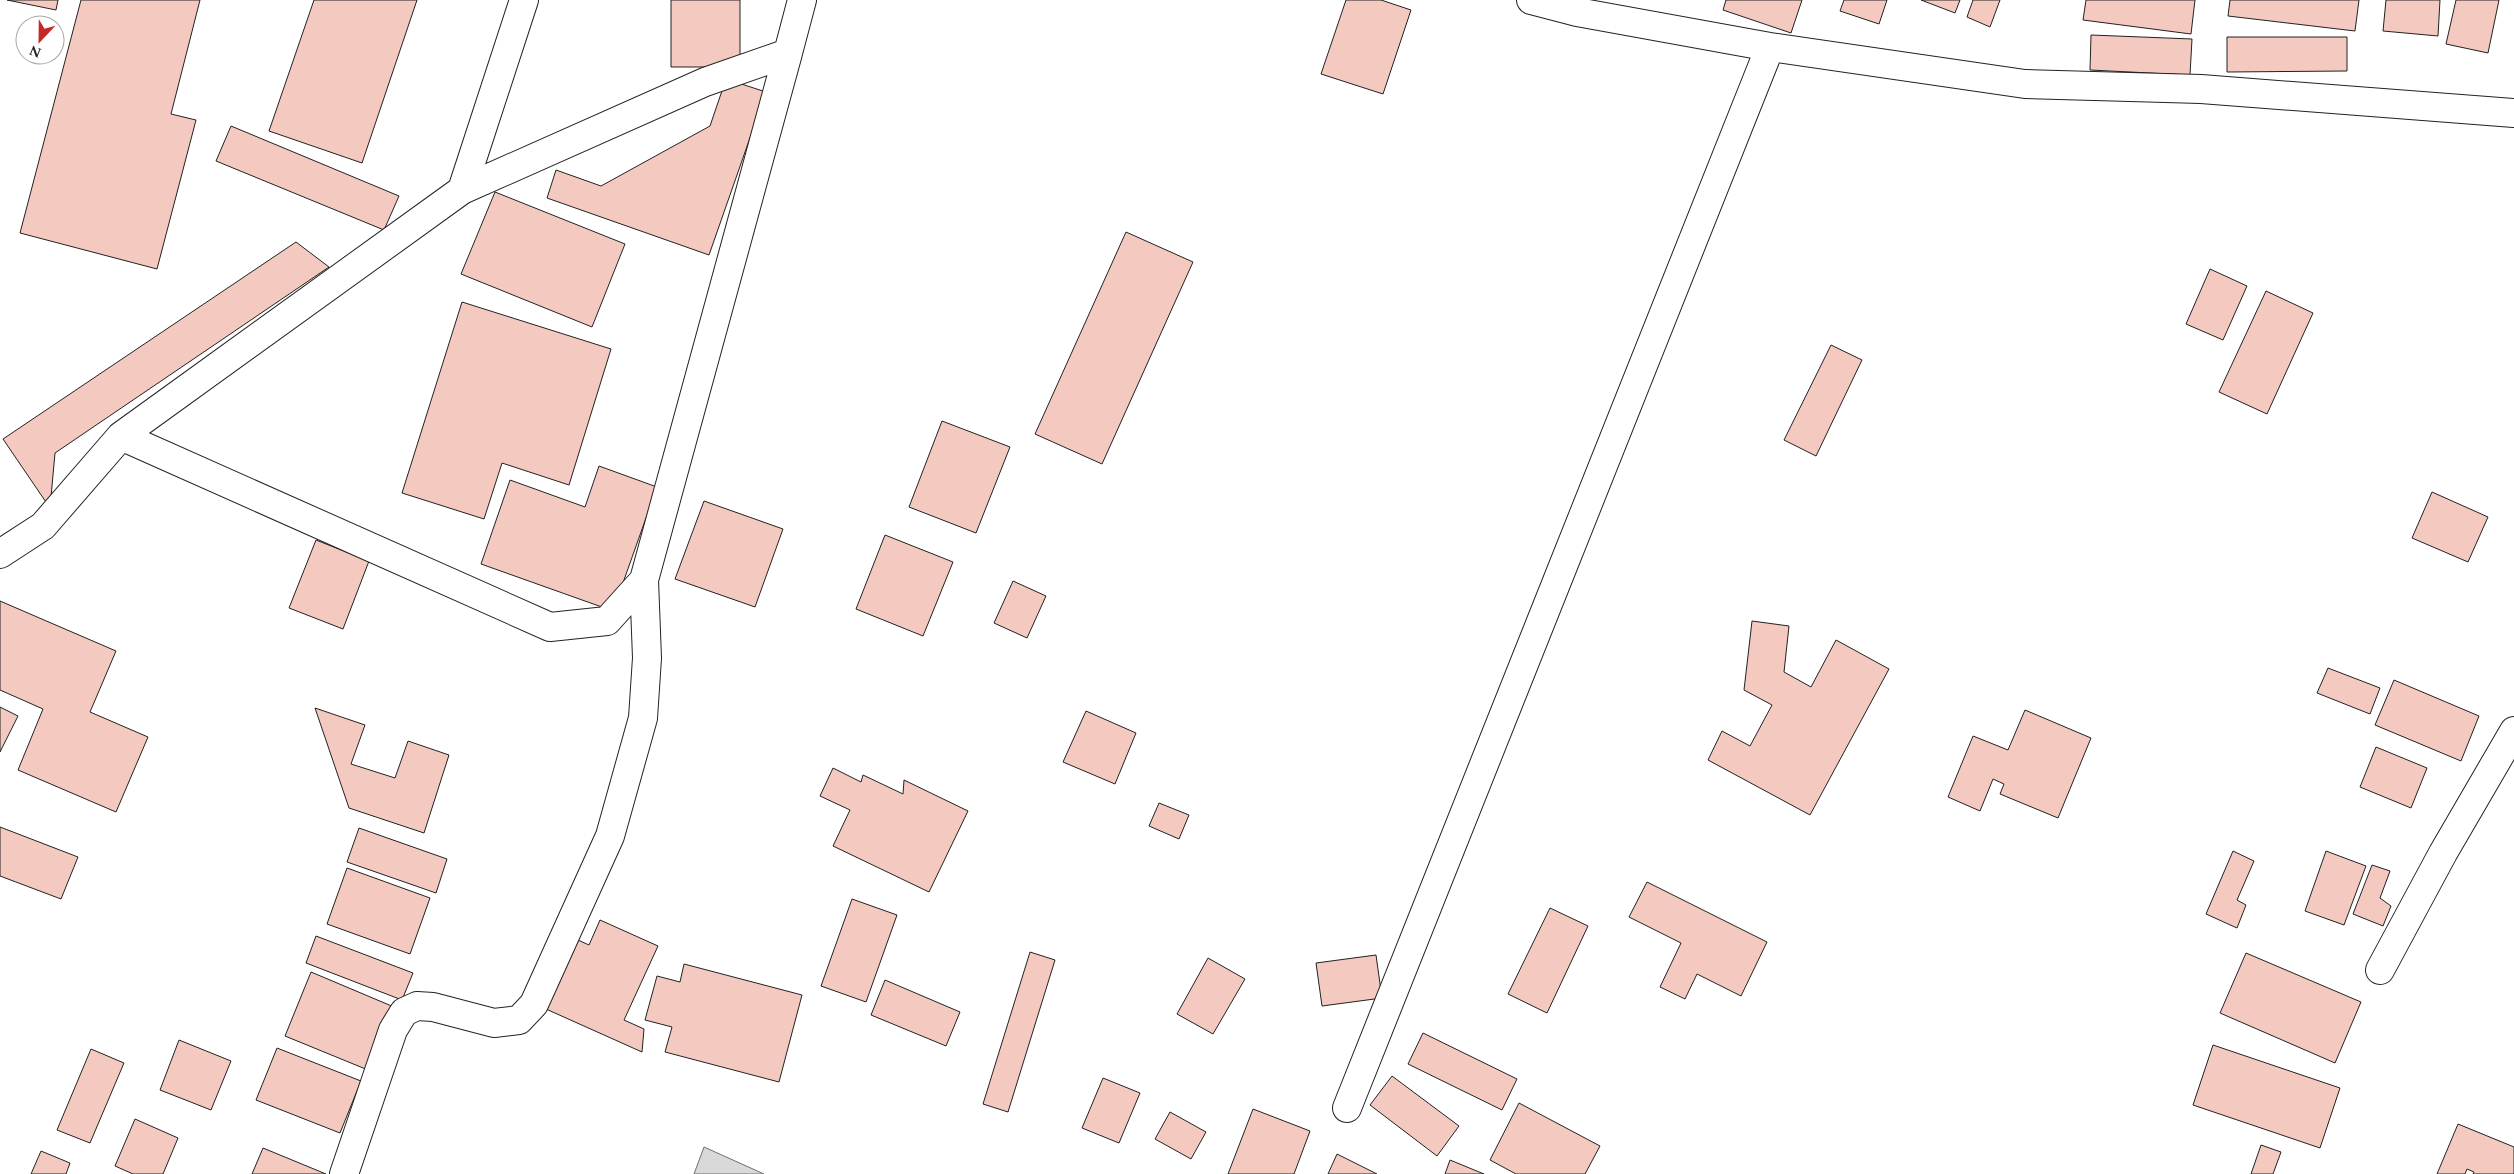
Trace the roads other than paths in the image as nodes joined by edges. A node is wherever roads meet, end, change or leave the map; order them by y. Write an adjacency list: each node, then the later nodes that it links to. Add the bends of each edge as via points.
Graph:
1 (524, 0): 7 (street)
2 (802, 0): 5 (street)
3 (1531, 0): 4 (street, via 1577,12)
4 (1770, 47): 6 (street, via 2025,84 2201,89); 13 (street)
5 (788, 53): 7 (street, via 705,82); 10 (street)
6 (2514, 113)
7 (462, 190): 8 (street)
8 (121, 436): 9 (street, via 42,526); 10 (street, via 550,628 607,621)
9 (0, 554)
10 (644, 580): 14 (street, via 647,658 643,718 610,836 534,1004 519,1020 494,1023 433,1007 417,1006 404,1012 393,1030)
11 (2514, 731): 12 (street)
12 (2380, 970)
13 (1347, 1108)
14 (344, 1174)

